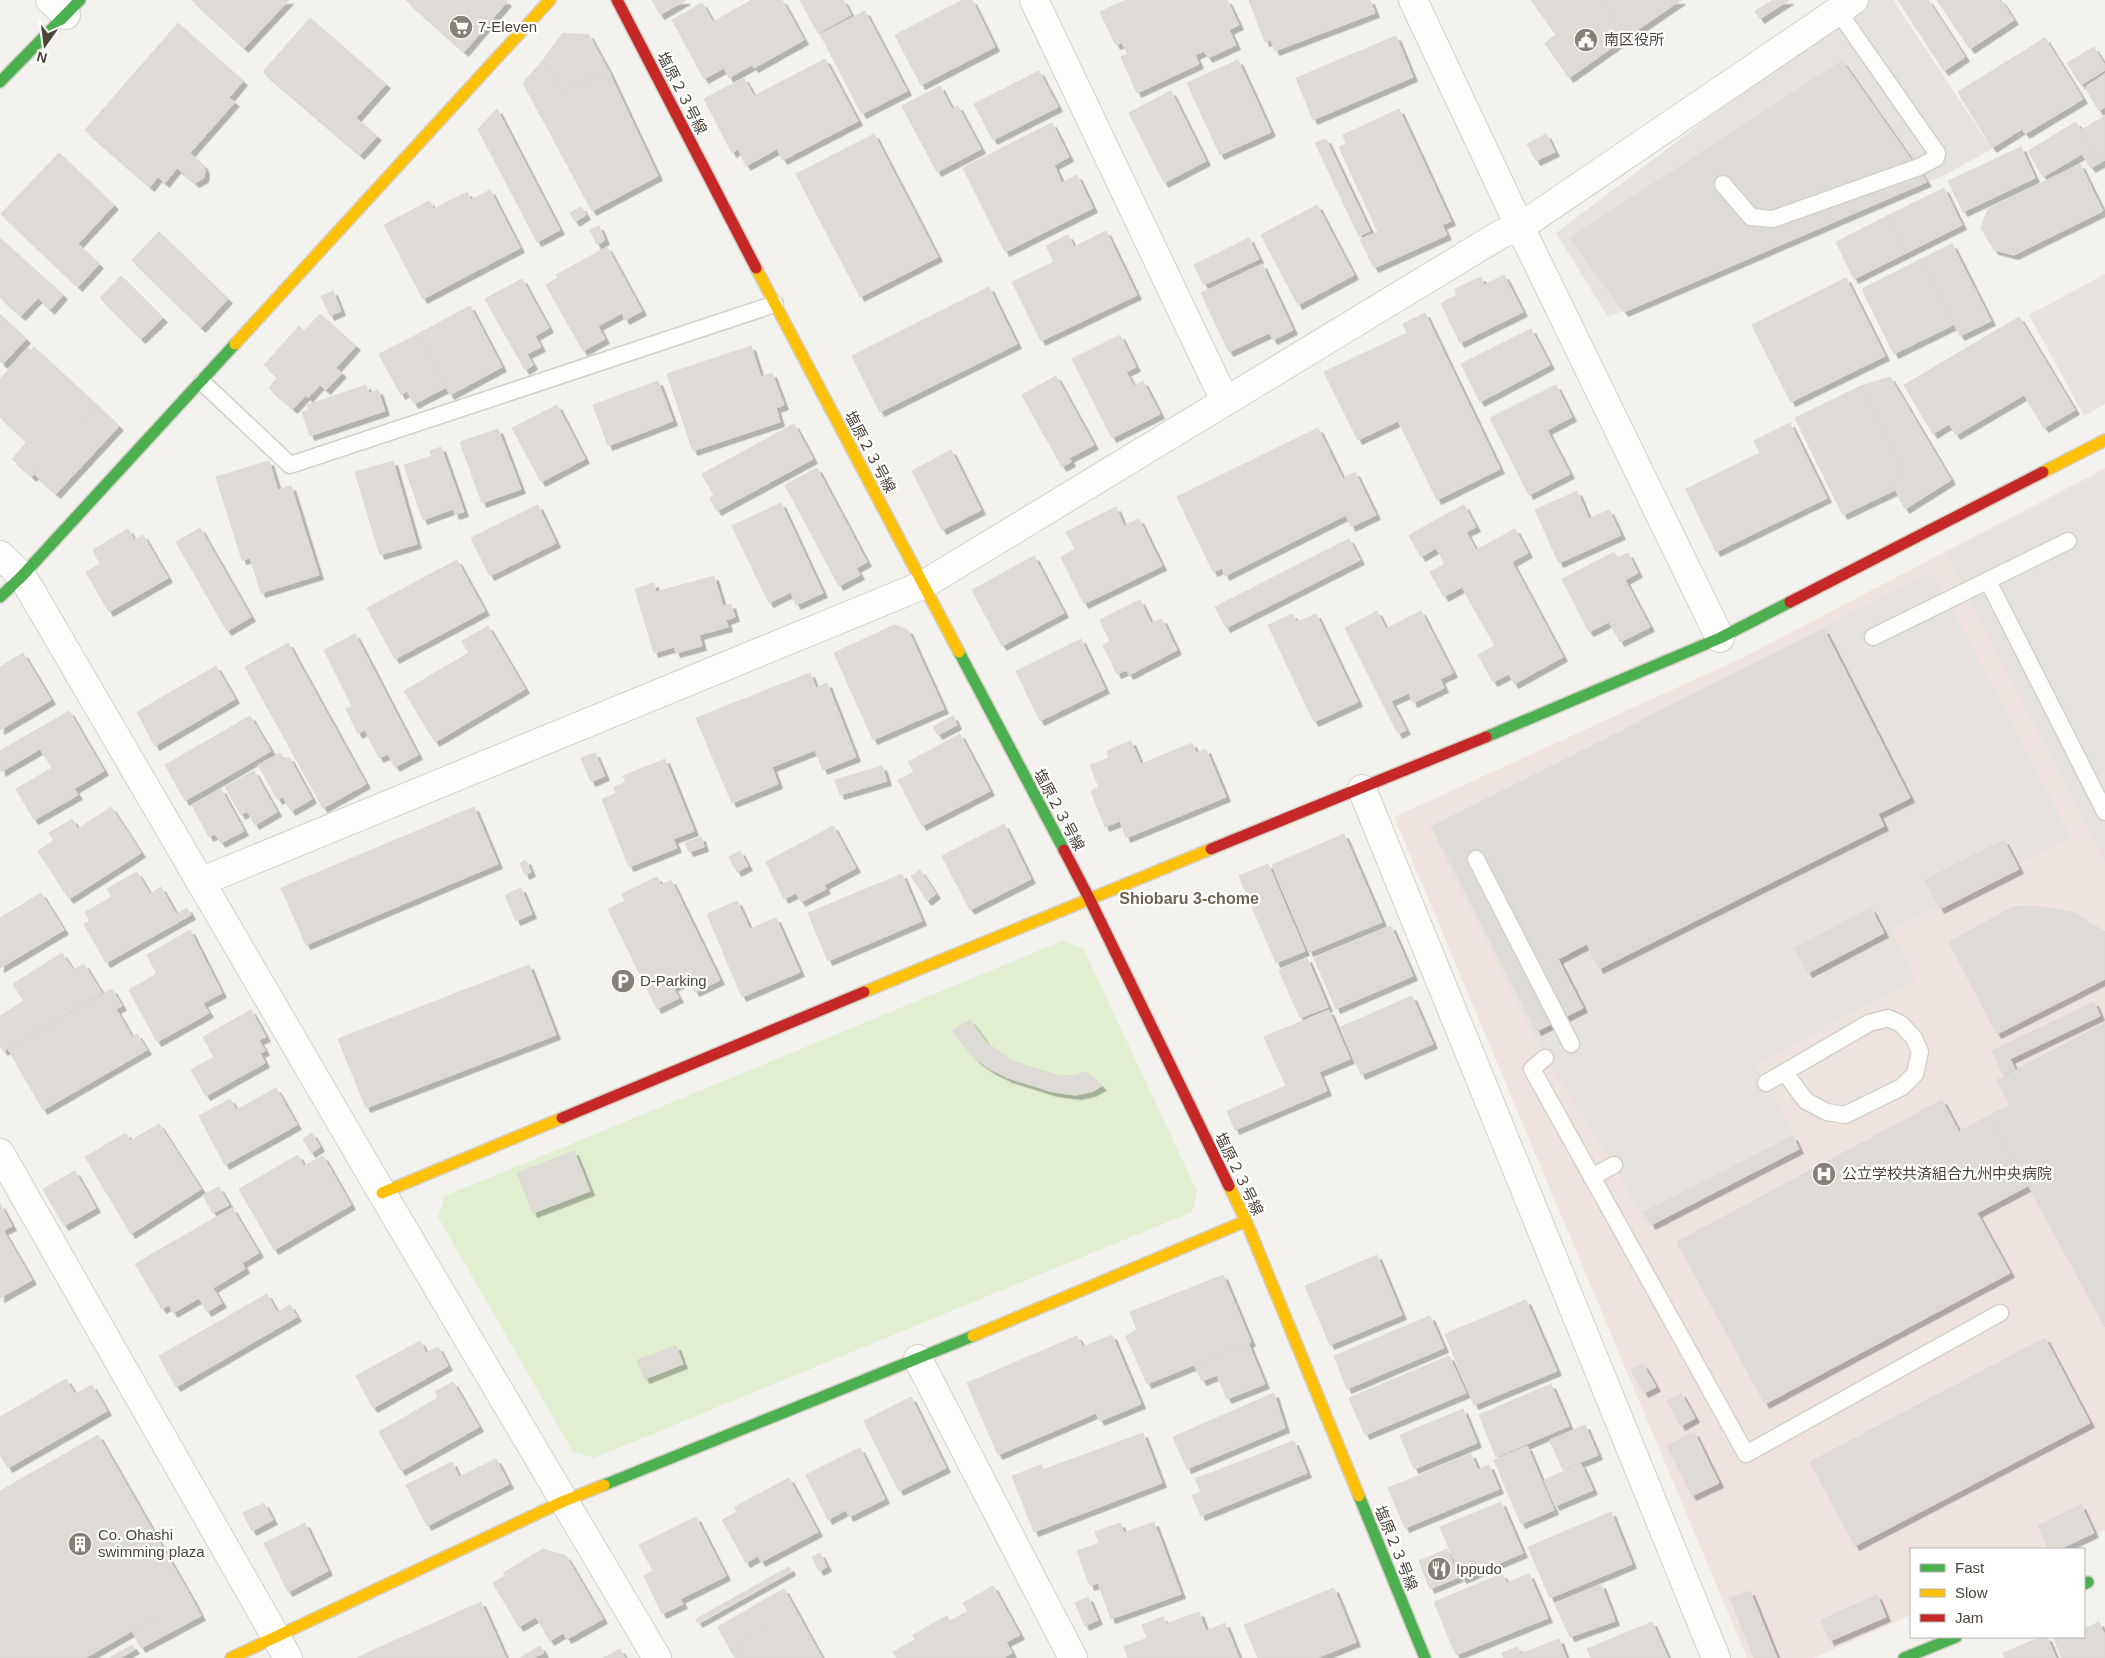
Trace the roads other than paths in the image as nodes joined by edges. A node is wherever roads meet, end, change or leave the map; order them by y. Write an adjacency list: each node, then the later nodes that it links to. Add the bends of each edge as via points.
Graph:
1 (550, 0): 11 (street)
2 (617, 0): 10 (street, 塩原２３号線)
3 (1034, 0): 12 (street)
4 (1413, 0): 9 (street)
5 (65, 5): 7 (street)
6 (1846, 6): 8 (lane, via 1937,153 1936,158 1773,219 1750,217); 9 (street)
7 (0, 82)
8 (1723, 184)
9 (1520, 227): 12 (street, via 1500,234); 21 (street)
10 (774, 304): 11 (lane, via 290,465); 18 (street, 塩原２３号線)
11 (202, 382): 16 (street)
12 (1225, 401): 18 (street)
13 (2105, 440): 21 (street)
14 (2068, 541): 17 (lane)
15 (0, 555): 16 (street)
16 (22, 576): 19 (street); 25 (street)
17 (1988, 581): 20 (lane); 23 (lane)
18 (923, 584): 25 (street); 26 (street, 塩原２３号線)
19 (0, 596)
20 (1873, 637)
21 (1720, 638): 22 (street)
22 (1362, 789): 26 (street); 45 (street)
23 (2105, 812)
24 (1476, 860): 27 (lane)
25 (200, 882): 34 (street)
26 (1089, 898): 34 (street); 35 (street, 塩原２３号線)
27 (1571, 1044)
28 (1545, 1058): 33 (lane, via 1532,1069)
29 (1785, 1073): 29 (lane, via 1869,1023 1888,1018 1901,1024 1914,1038 1920,1052 1915,1074 1902,1087 1845,1114 1826,1112 1806,1101); 30 (lane)
30 (1766, 1083)
31 (0, 1153): 40 (street)
32 (1614, 1165): 33 (lane)
33 (1592, 1177): 36 (lane, via 1746,1454)
34 (382, 1193): 38 (street)
35 (1246, 1221): 37 (street); 44 (street, 塩原２３号線)
36 (2000, 1313)
37 (918, 1359): 38 (street); 43 (street)
38 (564, 1500): 40 (street); 42 (street)
39 (1954, 1638): 46 (street)
40 (283, 1648): 41 (street)
41 (231, 1658)
42 (657, 1658)
43 (1073, 1658)
44 (1425, 1658)
45 (1716, 1658)
46 (1904, 1658)

